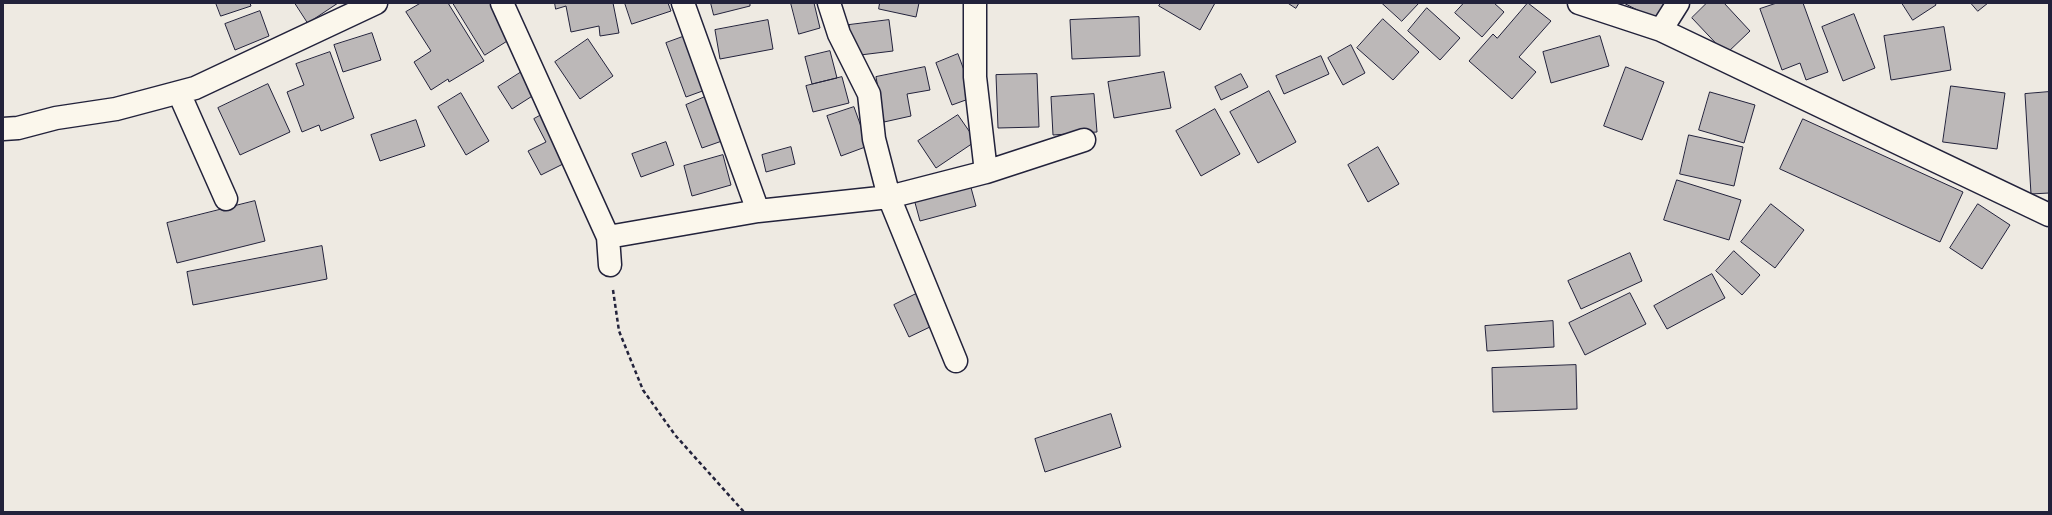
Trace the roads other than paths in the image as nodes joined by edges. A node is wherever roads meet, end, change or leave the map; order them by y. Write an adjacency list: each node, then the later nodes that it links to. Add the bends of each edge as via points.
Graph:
1 (376, 3): 9 (street, via 195,88)
2 (502, 3): 17 (street)
3 (684, 3): 15 (street)
4 (829, 3): 13 (street, via 839,34 869,94 874,139)
5 (975, 3): 12 (street, via 975,77)
6 (1578, 3): 8 (street)
7 (1678, 3): 8 (street)
8 (1661, 30): 16 (street)
9 (179, 92): 10 (street, via 116,109); 14 (street)
10 (3, 129)
11 (1084, 140): 12 (street)
12 (986, 172): 13 (street)
13 (889, 197): 15 (street); 19 (street)
14 (226, 199)
15 (758, 211): 17 (street)
16 (2049, 215)
17 (608, 238): 18 (street)
18 (610, 265)
19 (956, 361)

